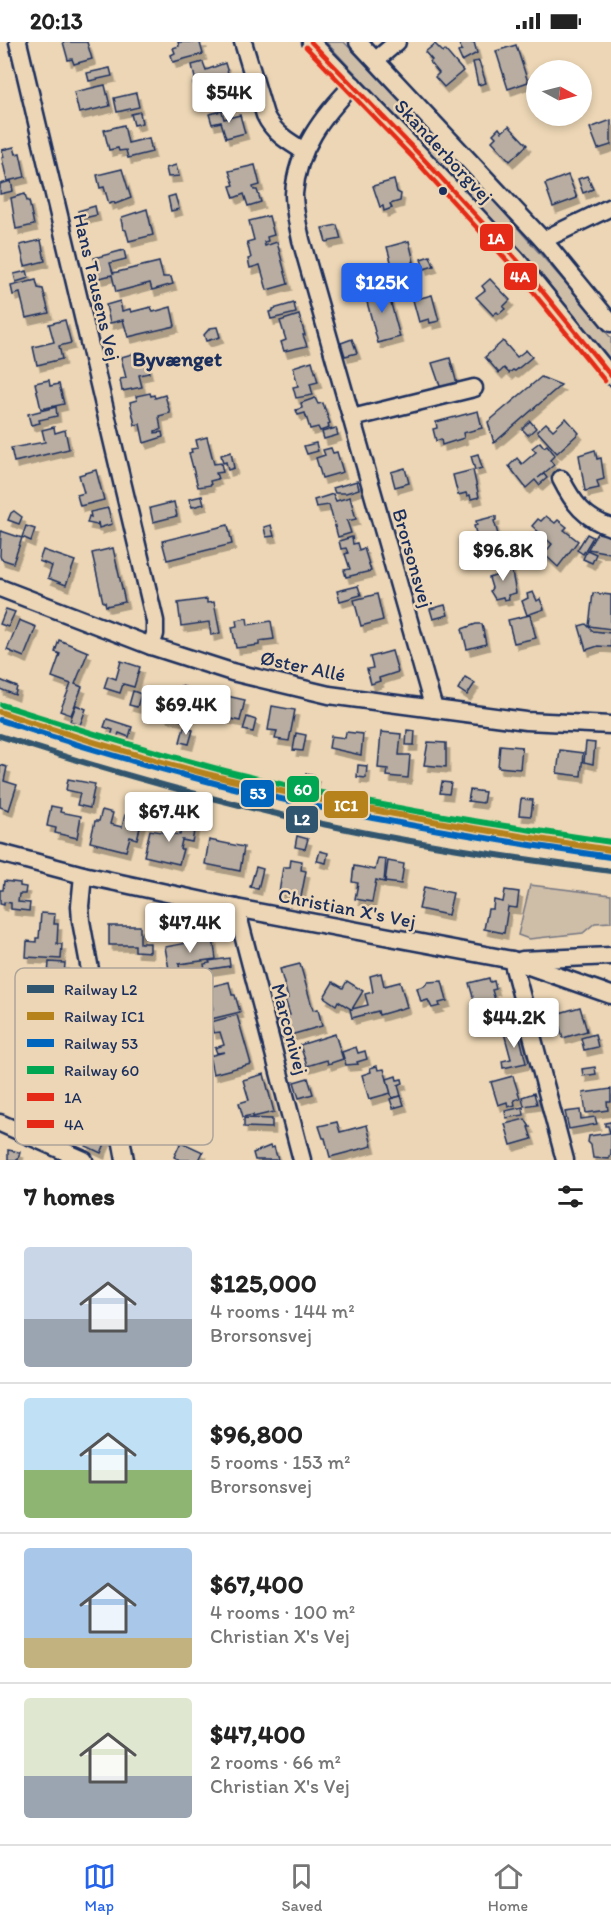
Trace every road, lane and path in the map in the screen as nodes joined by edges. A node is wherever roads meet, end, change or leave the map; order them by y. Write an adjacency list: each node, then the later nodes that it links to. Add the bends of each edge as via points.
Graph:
1 (18, 42): 18 (street, Hans Tausens Vej, via 155,621)
2 (243, 42): 8 (street, via 270,125)
3 (312, 42): 7 (street, Skanderborgvej)
4 (358, 42): 6 (street, Skanderborgvej)
5 (397, 42): 6 (street)
6 (376, 60): 10 (street, Skanderborgvej)
7 (353, 85): 8 (street, Brorsonsvej, via 323,118); 12 (street, Skanderborgvej, via 517,260)
8 (304, 151): 14 (street, Brorsonsvej, via 296,184 296,214)
9 (611, 207): 10 (street)
10 (543, 240): 11 (street, Skanderborgvej)
11 (611, 323)
12 (611, 376)
13 (474, 388): 14 (street)
14 (352, 418): 19 (street, Brorsonsvej)
15 (561, 479): 16 (street, via 581,512)
16 (611, 527)
17 (0, 588): 18 (street, Øster Allé)
18 (151, 646): 19 (street, Øster Allé, via 232,672 318,692)
19 (434, 709): 20 (street, Øster Allé, via 526,721)
20 (611, 724)
21 (0, 853): 22 (street, Christian X's Vej)
22 (83, 875): 23 (street, Christian X's Vej); 26 (street, via 81,921)
23 (236, 908): 25 (street, Christian X's Vej); 34 (street, Marconivej)
24 (611, 956): 25 (street, Christian X's Vej)
25 (512, 960): 27 (street, Christian X's Vej); 35 (street)
26 (90, 968)
27 (611, 994)
28 (0, 1124): 29 (street)
29 (15, 1130)
30 (49, 1145): 32 (street)
31 (122, 1145): 33 (street)
32 (84, 1160)
33 (125, 1160)
34 (302, 1160)
35 (565, 1160)

